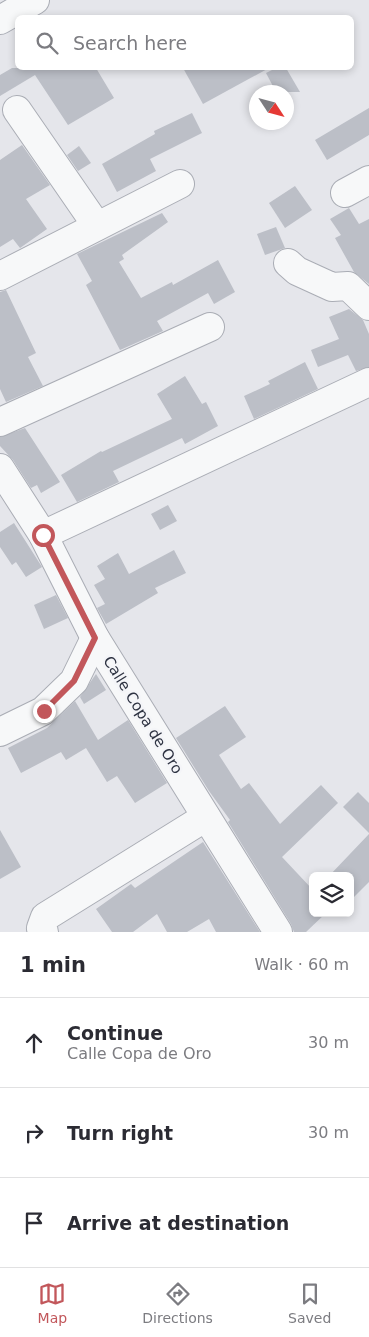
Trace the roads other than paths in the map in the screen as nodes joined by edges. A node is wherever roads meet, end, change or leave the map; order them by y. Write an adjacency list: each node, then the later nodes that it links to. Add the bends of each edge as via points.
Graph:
1 (35, 0): 2 (street)
2 (0, 20)
3 (17, 110): 7 (street)
4 (369, 180): 6 (street)
5 (180, 184): 7 (street)
6 (345, 193)
7 (97, 226): 9 (street)
8 (288, 263): 10 (street, via 297,271 332,288 348,286)
9 (0, 276)
10 (369, 306)
11 (210, 327): 13 (street)
12 (369, 382): 15 (street)
13 (0, 422)
14 (0, 468): 15 (street, Calle Copa de Oro)
15 (43, 535): 16 (street, Calle Copa de Oro)
16 (95, 638): 17 (street, via 74,681 44,711); 18 (street, Calle Copa de Oro)
17 (0, 732)
18 (206, 817): 19 (street, via 45,917 41,928); 20 (street, Calle Copa de Oro)
19 (44, 932)
20 (278, 932)

